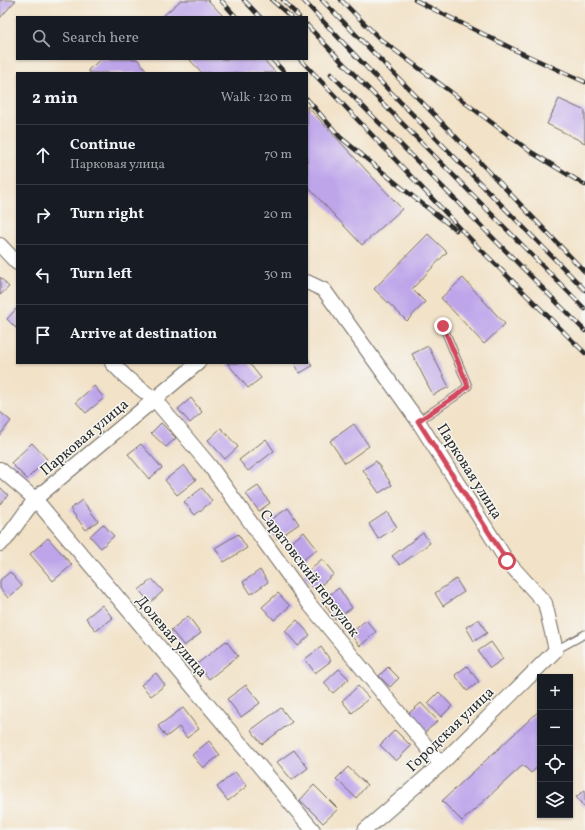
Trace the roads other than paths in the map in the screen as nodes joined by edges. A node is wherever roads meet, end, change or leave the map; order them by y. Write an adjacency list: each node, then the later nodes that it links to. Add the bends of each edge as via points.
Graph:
1 (0, 245): 2 (street)
2 (16, 262)
3 (308, 282): 8 (street, Парковая улица, via 324,290)
4 (443, 326): 8 (lane, via 468,386)
5 (113, 364): 7 (street, Саратовский переулок)
6 (197, 364): 7 (street, Парковая улица)
7 (155, 400): 10 (street, Парковая улица); 14 (street, Саратовский переулок, via 210,466 310,605)
8 (418, 421): 13 (street, Парковая улица, via 507,561 545,603)
9 (0, 469): 10 (street, Долевая улица)
10 (34, 499): 11 (street, Парковая улица); 15 (street, Долевая улица)
11 (0, 544)
12 (585, 634): 13 (lane)
13 (556, 650): 14 (street, Городская улица)
14 (441, 764): 16 (street, Городская улица)
15 (313, 830)
16 (365, 830)

